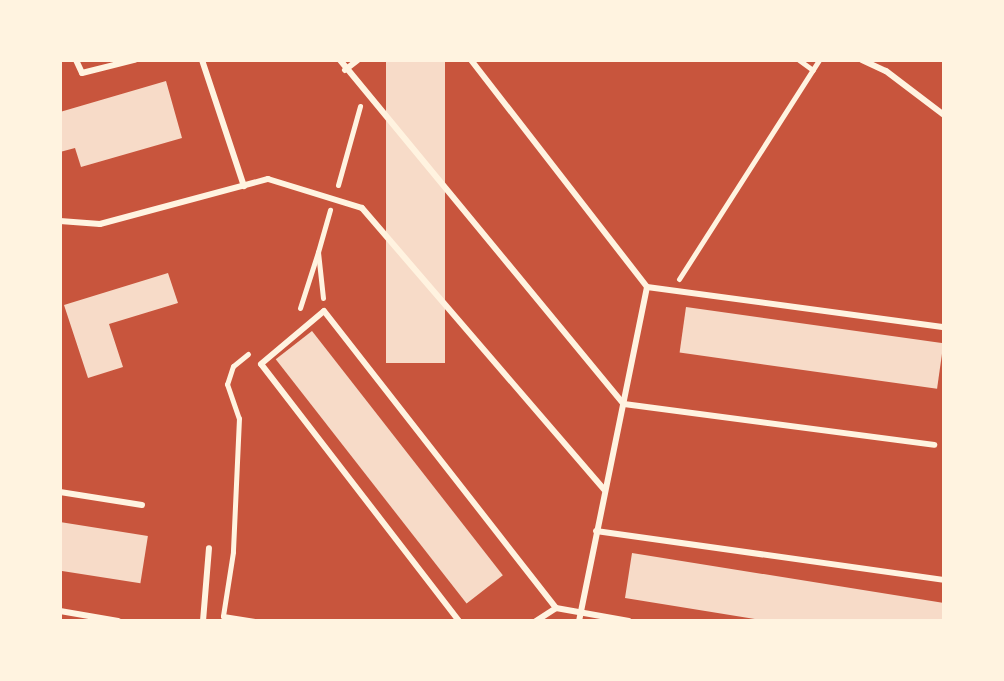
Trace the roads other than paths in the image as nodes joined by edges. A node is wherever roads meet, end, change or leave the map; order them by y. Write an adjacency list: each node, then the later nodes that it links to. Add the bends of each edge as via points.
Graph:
1 (76, 60): 2 (lane, via 82,73)
2 (134, 60)
3 (202, 60): 12 (lane)
4 (340, 60): 9 (lane)
5 (358, 60): 9 (lane)
6 (471, 60): 14 (lane)
7 (862, 60): 10 (lane)
8 (887, 60): 10 (lane)
9 (345, 70): 16 (lane)
10 (886, 71): 11 (lane)
11 (944, 115)
12 (244, 186): 13 (lane, via 100,224); 18 (lane, via 268,179 362,208)
13 (60, 221)
14 (647, 287): 15 (lane); 16 (lane)
15 (944, 327)
16 (624, 404): 17 (lane); 18 (lane)
17 (934, 445)
18 (604, 489): 21 (lane)
19 (60, 492): 20 (lane)
20 (142, 505)
21 (596, 531): 23 (lane); 26 (lane)
22 (209, 548): 28 (lane)
23 (944, 580)
24 (556, 608): 26 (lane); 29 (lane, via 324,311 261,364); 30 (lane)
25 (60, 611): 27 (lane)
26 (580, 617): 31 (lane)
27 (118, 621)
28 (203, 621)
29 (459, 621)
30 (536, 621)
31 (629, 621)

